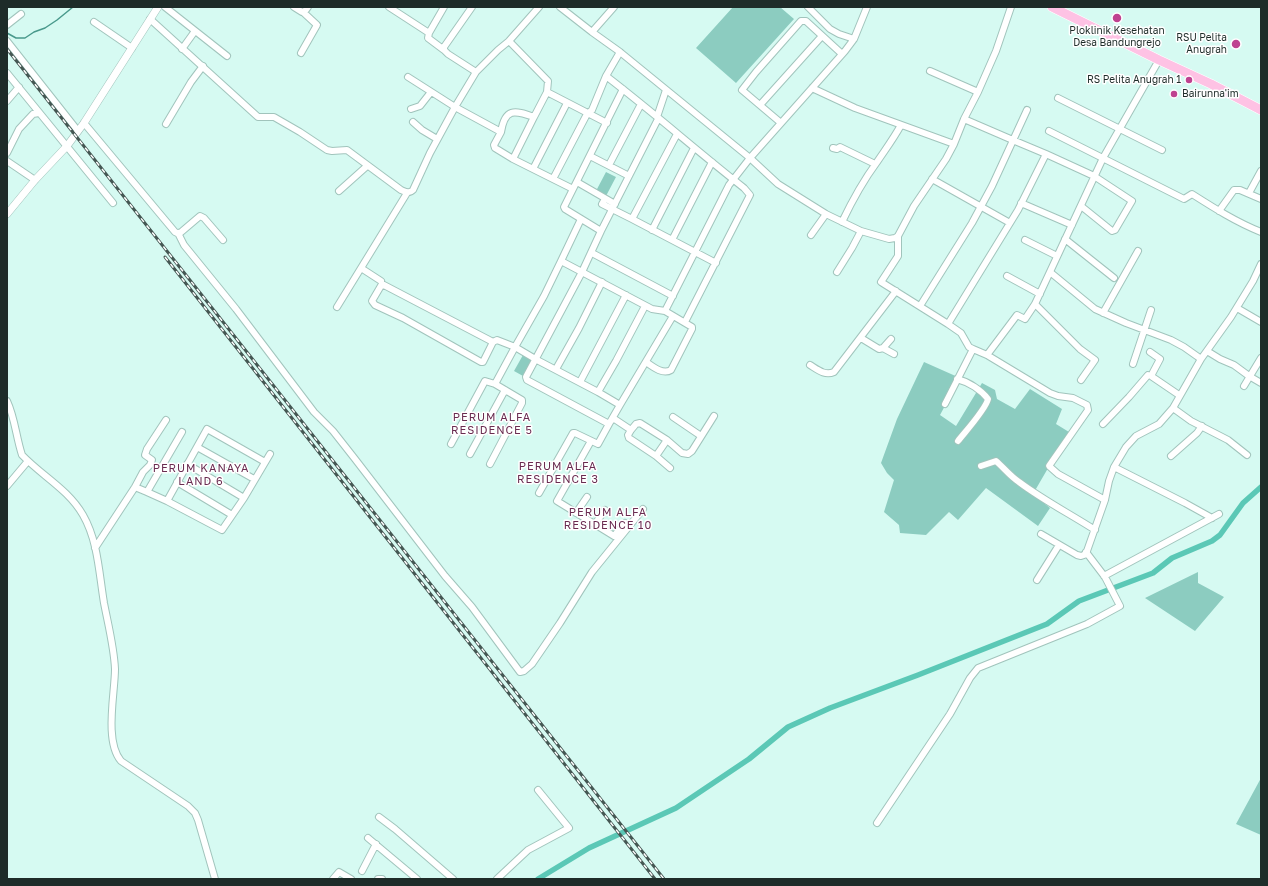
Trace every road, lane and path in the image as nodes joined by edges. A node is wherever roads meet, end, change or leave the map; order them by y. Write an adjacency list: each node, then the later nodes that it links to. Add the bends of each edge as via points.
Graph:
1 (158, 7): 16 (street)
2 (165, 7): 19 (street)
3 (294, 7): 14 (street, via 300,11)
4 (389, 7): 21 (street)
5 (444, 7): 21 (street)
6 (472, 7): 28 (street)
7 (539, 7): 25 (street)
8 (560, 7): 20 (street)
9 (614, 7): 20 (street)
10 (808, 7): 23 (street, via 830,28)
11 (867, 7): 23 (street)
12 (1011, 7): 46 (street)
13 (1052, 7): 33 (main road)
14 (306, 9): 30 (street, via 317,26)
15 (21, 14): 18 (street)
16 (150, 19): 26 (street); 27 (street)
17 (94, 22): 26 (street)
18 (7, 24)
19 (195, 31): 27 (street); 32 (street)
20 (592, 32): 29 (street)
21 (429, 33): 28 (street, via 428,38)
22 (822, 36): 31 (street); 51 (street); 51 (street, via 804,20 791,32 743,87 742,91)
23 (854, 39): 31 (street)
24 (7, 41): 68 (street)
25 (509, 41): 36 (street); 45 (street, via 546,79)
26 (132, 48): 62 (street)
27 (182, 49): 34 (street)
28 (444, 50): 36 (street)
29 (620, 52): 39 (street); 43 (street)
30 (301, 53)
31 (842, 54): 41 (street)
32 (227, 56)
33 (1159, 60): 55 (main road); 67 (street)
34 (203, 66): 65 (street); 89 (street, via 258,116 277,119 327,150 347,150)
35 (930, 71): 46 (street)
36 (476, 72): 52 (street)
37 (7, 73): 40 (street)
38 (408, 76): 44 (street)
39 (606, 76): 42 (street); 57 (street, via 592,110)
40 (19, 87): 48 (street); 56 (street)
41 (812, 88): 64 (street); 66 (street)
42 (623, 89): 50 (street); 63 (street)
43 (666, 90): 59 (street); 82 (street)
44 (431, 92): 52 (street); 53 (street, via 420,106)
45 (547, 92): 49 (street); 58 (street)
46 (978, 92): 60 (street)
47 (1058, 98): 67 (street)
48 (7, 101)
49 (567, 103): 57 (street); 90 (street)
50 (641, 104): 59 (street); 88 (street)
51 (760, 105): 64 (street)
52 (456, 107): 69 (street); 72 (street)
53 (411, 109)
54 (1027, 110): 73 (street)
55 (1261, 110)
56 (39, 114): 75 (street); 79 (street, via 33,114 19,129)
57 (587, 114): 63 (street); 94 (street)
58 (534, 117): 69 (street, via 517,111 512,112 504,121); 84 (street)
59 (657, 118): 71 (street); 92 (street)
60 (964, 119): 73 (street); 74 (street)
61 (413, 122): 72 (street)
62 (84, 123): 68 (street); 121 (street)
63 (607, 123): 81 (street)
64 (781, 123): 82 (street)
65 (166, 124)
66 (901, 125): 74 (street); 87 (street)
67 (1120, 129): 78 (street); 83 (street)
68 (78, 131): 75 (street)
69 (501, 132): 84 (street, via 494,147)
70 (1049, 132): 83 (street)
71 (677, 134): 76 (street); 113 (street)
72 (437, 139): 101 (street, via 413,190)
73 (1014, 141): 80 (street); 108 (street)
74 (954, 144): 95 (street)
75 (67, 146): 96 (street); 104 (street)
76 (694, 148): 86 (street); 117 (street)
77 (833, 148): 87 (street, via 840,147)
78 (1162, 150)
79 (7, 153)
80 (1046, 154): 93 (street); 105 (street)
81 (590, 156): 88 (street); 98 (street)
82 (750, 158): 97 (street); 111 (street, via 778,184)
83 (1102, 158): 93 (street); 109 (street, via 1184,199 1192,194)
84 (513, 159): 90 (street)
85 (7, 161): 96 (street)
86 (712, 162): 97 (street); 126 (street)
87 (875, 164): 114 (street)
88 (609, 165): 92 (street)
89 (367, 166): 100 (street); 101 (street)
90 (533, 169): 94 (street)
91 (1261, 171): 102 (street)
92 (629, 176): 107 (street)
93 (1094, 176): 106 (street); 106 (street, via 1131,200 1131,204 1112,231)
94 (553, 179): 99 (street)
95 (932, 179): 108 (street); 123 (street)
96 (34, 180): 110 (street)
97 (733, 180): 129 (street); 133 (street, via 749,193 750,197)
98 (577, 182): 99 (street); 107 (street, via 605,199 602,204)
99 (573, 189): 112 (street, via 564,208)
100 (339, 192)
101 (407, 193): 135 (street)
102 (1249, 194): 103 (street); 109 (street, via 1232,191)
103 (1261, 199)
104 (113, 203)
105 (1022, 203): 115 (street); 116 (street)
106 (1081, 206): 116 (street)
107 (614, 207): 113 (street); 118 (street)
108 (980, 207): 115 (street); 149 (street)
109 (1219, 211): 120 (street)
110 (7, 214)
111 (826, 214): 114 (street); 122 (street)
112 (581, 219): 118 (street); 132 (street)
113 (632, 219): 117 (street)
114 (842, 222): 119 (street)
115 (1010, 223): 158 (street)
116 (1072, 225): 124 (street)
117 (652, 230): 126 (street)
118 (601, 231): 130 (street)
119 (861, 231): 123 (street, via 889,239); 137 (street)
120 (1261, 232)
121 (178, 233): 125 (street, via 200,216); 229 (street, via 184,245 314,412 333,431 521,672 532,664 592,572)
122 (811, 235)
123 (898, 236): 143 (street, via 898,256 881,282)
124 (1065, 239): 131 (street); 140 (street)
125 (223, 240)
126 (672, 240): 129 (street)
127 (1025, 240): 131 (street)
128 (1138, 251): 154 (street)
129 (695, 252): 133 (street); 146 (street)
130 (592, 253): 136 (street); 146 (street)
131 (1057, 256): 138 (street)
132 (561, 261): 136 (street); 163 (street)
133 (716, 263): 156 (street)
134 (1261, 264): 151 (street)
135 (361, 268): 141 (street); 150 (street)
136 (582, 272): 142 (street); 172 (street)
137 (837, 272)
138 (1050, 272): 144 (street); 154 (street, via 1067,288)
139 (1008, 276): 144 (street)
140 (1114, 278)
141 (381, 281)
142 (602, 282): 145 (street); 176 (street)
143 (896, 291): 149 (street); 160 (street)
144 (1040, 294): 147 (street)
145 (626, 295): 148 (street); 181 (street)
146 (673, 296): 153 (street)
147 (1035, 304): 169 (street, via 1025,319 1017,315); 180 (street, via 1080,349 1095,360)
148 (645, 306): 153 (street); 186 (street)
149 (920, 306): 158 (street)
150 (337, 307)
151 (1237, 308): 157 (street); 166 (street)
152 (1151, 310): 159 (street)
153 (665, 311): 155 (street)
154 (1103, 312): 159 (street)
155 (673, 316): 156 (street); 173 (street)
156 (685, 322): 173 (street, via 692,329 671,370 663,372)
157 (1261, 322)
158 (948, 324): 165 (street, via 961,333)
159 (1144, 330): 171 (street, via 1172,340); 174 (street)
160 (861, 338): 164 (street, via 874,347); 175 (street, via 834,372 819,371)
161 (891, 339): 164 (street)
162 (493, 342): 162 (street, via 483,362 480,362 372,302 382,284); 163 (street, via 498,340)
163 (515, 347): 172 (street); 183 (street)
164 (883, 348): 168 (street)
165 (973, 349): 169 (street); 179 (street)
166 (1207, 351): 171 (street); 178 (street)
167 (1150, 352): 177 (street, via 1160,359)
168 (894, 354)
169 (987, 355): 227 (street, via 1050,393 1073,398 1087,405 1088,410 1049,466 1058,474)
170 (1261, 358): 178 (street)
171 (1200, 359): 187 (street)
172 (536, 360): 176 (street); 196 (street, via 527,380)
173 (646, 362): 190 (street)
174 (1133, 364)
175 (810, 365)
176 (556, 369): 181 (street)
177 (1152, 376): 187 (street); 197 (street, via 1145,378)
178 (1249, 376): 182 (street); 184 (street)
179 (958, 379): 189 (street); 204 (street, via 978,389 988,399)
180 (1082, 380)
181 (580, 382): 186 (street)
182 (1261, 382)
183 (495, 384): 185 (street); 205 (street, via 485,381)
184 (1244, 386)
185 (505, 390): 208 (street); 215 (street, via 522,401)
186 (598, 392): 190 (street)
187 (1179, 396): 191 (street)
188 (7, 401): 212 (street, via 12,412 19,447)
189 (945, 404)
190 (620, 405): 194 (street)
191 (1173, 408): 198 (street); 217 (street, via 1158,424 1136,436)
192 (714, 416): 201 (street)
193 (673, 417): 201 (street)
194 (613, 418): 196 (street); 199 (street)
195 (166, 420): 222 (street, via 147,449 145,454 152,460)
196 (609, 424): 203 (street, via 599,443)
197 (1103, 424)
198 (1202, 426): 209 (street, via 1228,440); 211 (street)
199 (631, 430): 202 (street, via 640,423); 210 (street, via 629,438)
200 (182, 432): 223 (street)
201 (701, 436): 202 (street, via 688,454 682,453)
202 (667, 440): 210 (street)
203 (591, 441): 224 (street, via 573,433); 231 (street, via 557,501)
204 (958, 441)
205 (452, 444)
206 (197, 447): 213 (street, via 208,429); 214 (street); 219 (street)
207 (270, 454): 213 (street)
208 (470, 454)
209 (1247, 455)
210 (656, 456): 218 (street)
211 (1171, 456)
212 (28, 461): 221 (street); 240 (street, via 65,491 82,514)
213 (265, 462): 219 (street)
214 (187, 464): 220 (street); 226 (street)
215 (490, 464)
216 (981, 466): 237 (street, via 996,461 1018,482)
217 (1114, 467): 227 (street); 234 (street)
218 (670, 468)
219 (254, 479): 226 (street)
220 (177, 482): 228 (street); 233 (street)
221 (7, 486)
222 (135, 487): 223 (street); 240 (street)
223 (147, 492): 228 (street)
224 (539, 493)
225 (587, 497): 231 (street)
226 (244, 498): 233 (street)
227 (1105, 500): 237 (street)
228 (167, 501): 233 (street, via 221,531)
229 (643, 509)
230 (605, 510): 236 (street)
231 (576, 513): 236 (street)
232 (1219, 514): 234 (street)
233 (232, 515)
234 (1212, 518): 242 (street)
235 (625, 522): 236 (street, via 614,536)
236 (595, 524)
237 (1095, 530): 241 (street)
238 (1041, 534): 239 (street)
239 (1059, 544): 241 (street, via 1077,555 1081,556); 243 (street)
240 (95, 548): 250 (street, via 115,668 111,713 112,735 117,755 123,763 195,813)
241 (1086, 552): 242 (street)
242 (1104, 576): 246 (street, via 1120,606 1087,624 978,668)
243 (1037, 580)
244 (538, 790): 257 (street, via 569,828 528,850)
245 (380, 817): 256 (street)
246 (877, 823)
247 (368, 838): 248 (street)
248 (376, 844): 249 (street); 255 (street)
249 (362, 871)
250 (215, 879)
251 (333, 879): 252 (street, via 339,872)
252 (351, 879)
253 (378, 879): 254 (street)
254 (382, 879)
255 (417, 879)
256 (454, 879)
257 (497, 879)

